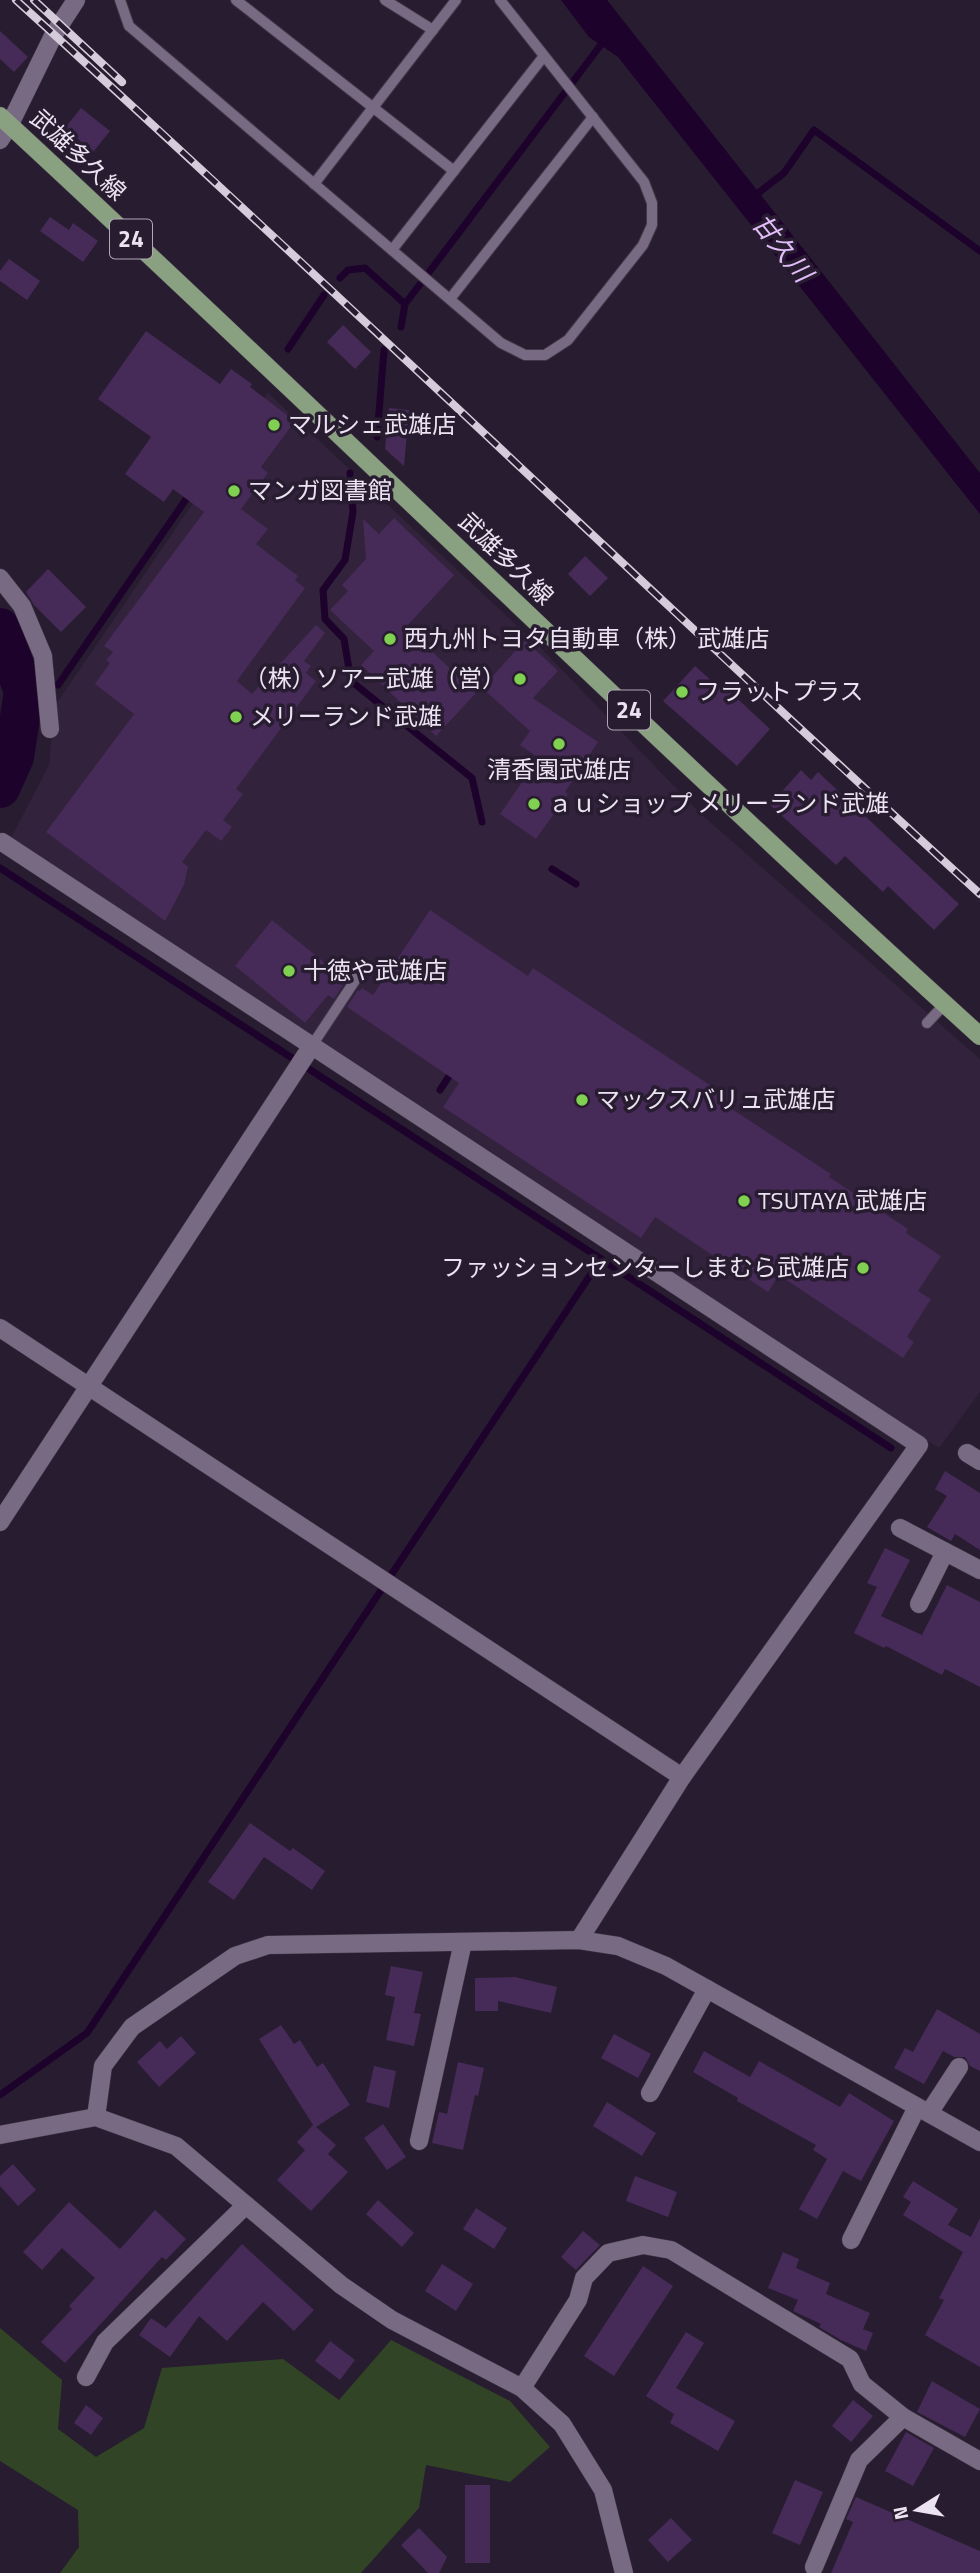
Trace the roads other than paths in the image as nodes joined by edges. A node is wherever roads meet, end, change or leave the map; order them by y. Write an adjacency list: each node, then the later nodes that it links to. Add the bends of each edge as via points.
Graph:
1 (76, 0): 11 (street)
2 (120, 0): 13 (lane, via 129,26)
3 (236, 0): 9 (lane)
4 (385, 0): 7 (lane)
5 (456, 0): 7 (lane)
6 (500, 0): 8 (lane)
7 (433, 30): 9 (lane)
8 (544, 56): 10 (lane); 12 (lane)
9 (373, 107): 12 (lane); 13 (lane)
10 (593, 117): 15 (lane); 15 (lane, via 645,182 652,203 652,225 643,245 568,340 545,355 525,355 501,343)
11 (3, 127): 20 (main road, 武雄多久線 / 24, via 282,379 727,804)
12 (454, 171): 14 (lane)
13 (314, 184): 14 (lane)
14 (392, 250): 15 (lane)
15 (450, 299)
16 (0, 578): 17 (street, via 22,606 43,656)
17 (50, 729)
18 (2, 842): 23 (street)
19 (358, 964): 23 (lane, via 356,979)
20 (945, 1003): 21 (lane); 22 (main road, 武雄多久線 / 24)
21 (927, 1023)
22 (980, 1036)
23 (311, 1047): 25 (street); 31 (street, via 919,1445)
24 (0, 1328): 25 (street)
25 (89, 1386): 26 (street); 31 (street)
26 (0, 1522)
27 (900, 1528): 28 (street)
28 (944, 1552): 29 (street); 30 (street)
29 (980, 1570)
30 (919, 1604)
31 (682, 1777): 32 (street)
32 (579, 1940): 33 (street); 34 (street, via 618,1946)
33 (463, 1942): 38 (street, via 268,1945 235,1956 132,2027 103,2066); 40 (street)
34 (707, 1989): 36 (street); 37 (street)
35 (959, 2067): 37 (street)
36 (650, 2093)
37 (923, 2110): 41 (street); 43 (street)
38 (96, 2117): 39 (street); 42 (street, via 176,2146)
39 (0, 2135)
40 (419, 2141)
41 (980, 2142)
42 (246, 2205): 44 (street, via 105,2342); 45 (street, via 341,2285 392,2320)
43 (851, 2240)
44 (86, 2377)
45 (522, 2388): 46 (street, via 578,2300 584,2278 608,2253 643,2245 671,2250 850,2359 862,2384); 49 (street, via 562,2424 603,2490)
46 (903, 2417): 47 (street); 48 (street, via 859,2460)
47 (980, 2461)
48 (814, 2567)
49 (624, 2573)

